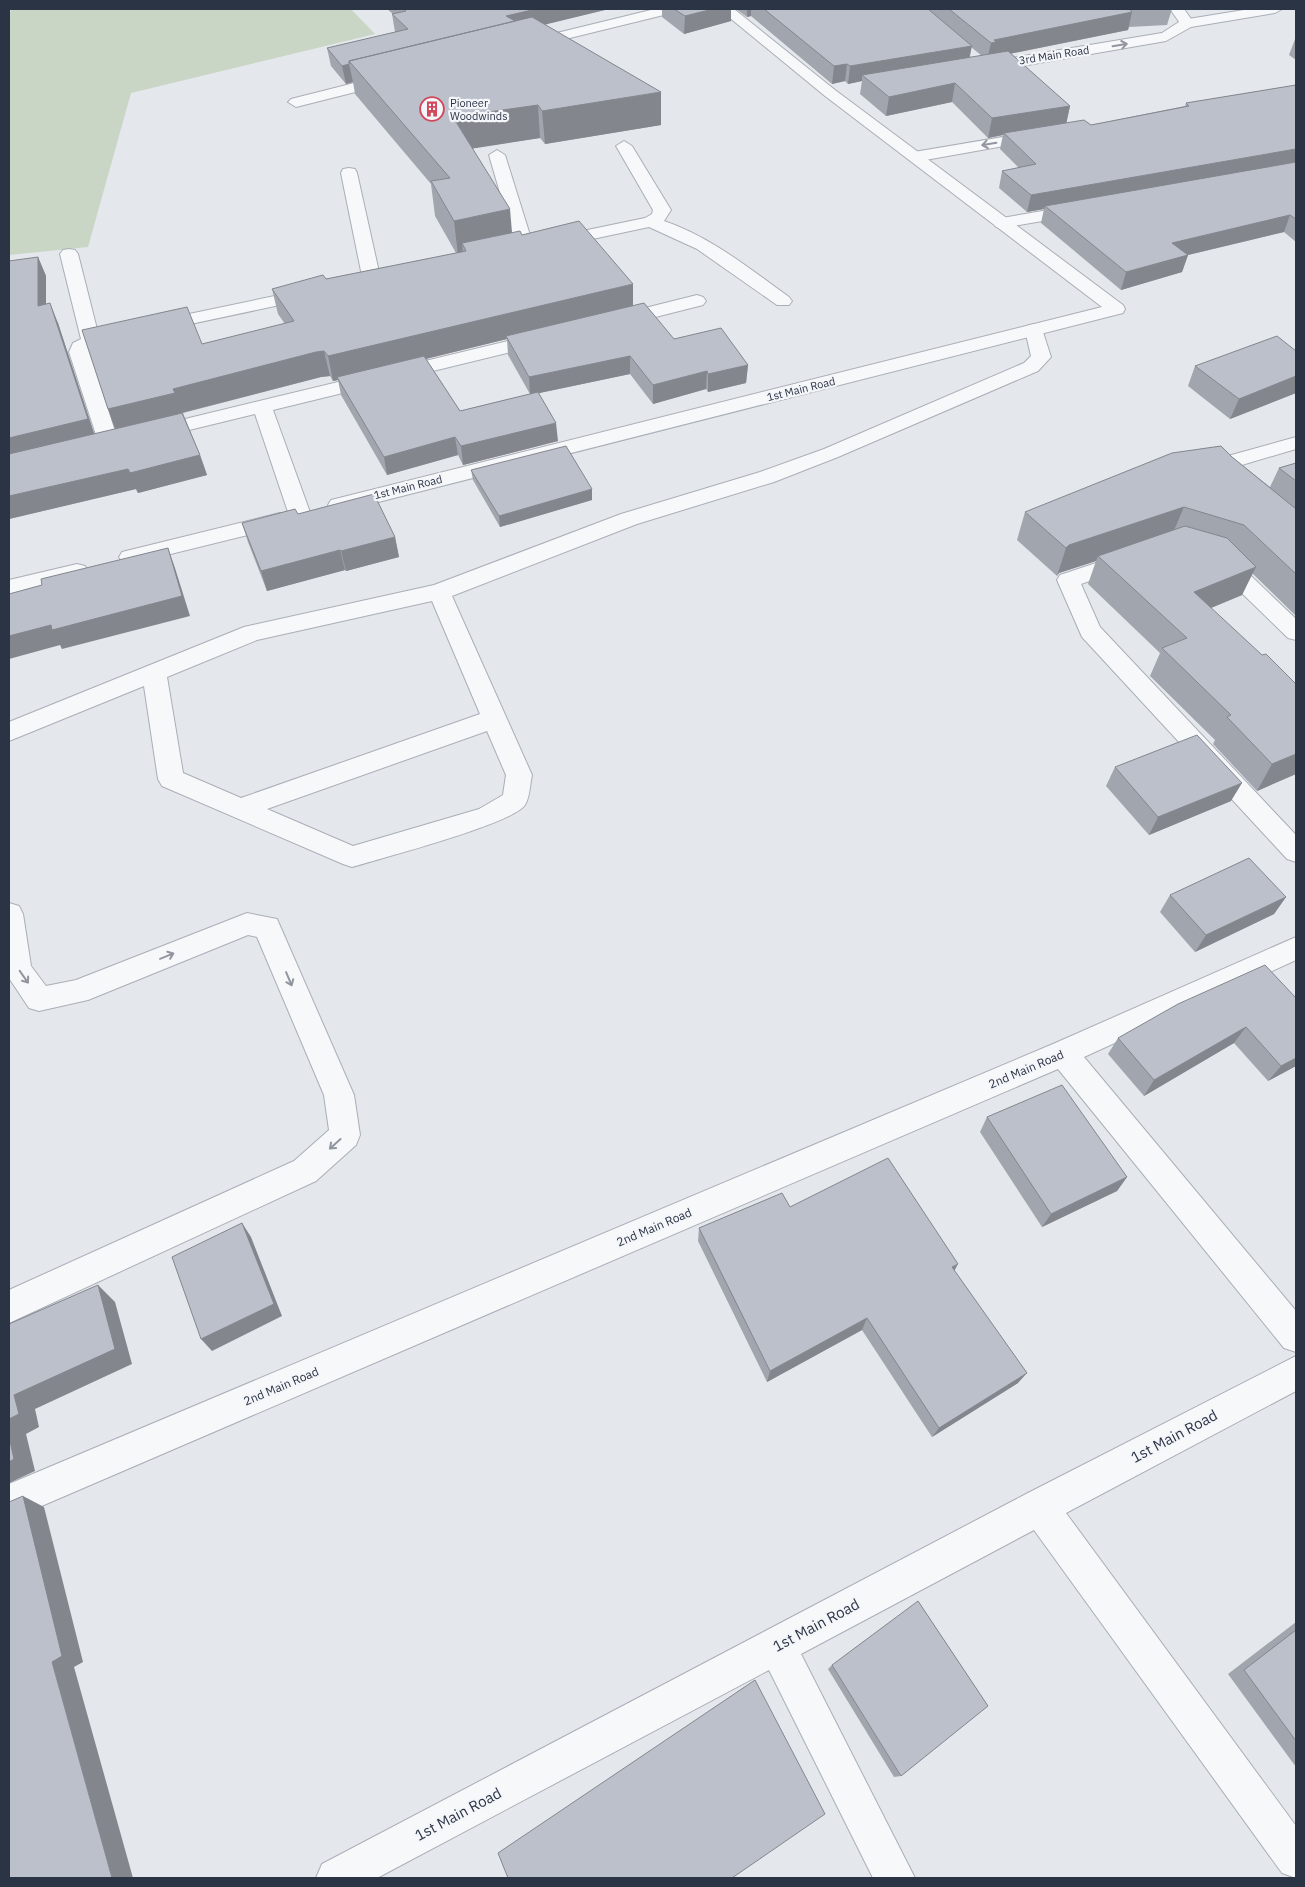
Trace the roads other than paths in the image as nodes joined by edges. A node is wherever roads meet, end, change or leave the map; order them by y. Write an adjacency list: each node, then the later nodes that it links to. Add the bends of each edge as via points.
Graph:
1 (671, 9): 6 (street)
2 (726, 9): 12 (street, 1st Main Road)
3 (1177, 9): 5 (street)
4 (1275, 9): 5 (street, 3rd Main Road)
5 (1187, 23): 8 (street, 3rd Main Road, one-way to 5, via 1166,37)
6 (517, 47)
7 (970, 56): 8 (street)
8 (984, 67): 9 (street, 3rd Main Road)
9 (965, 70)
10 (402, 76): 13 (street)
11 (849, 90): 12 (street)
12 (830, 93): 17 (street, 1st Main Road)
13 (296, 102)
14 (1051, 134): 17 (street, one-way to 17)
15 (624, 146): 20 (street, via 662,210 659,217)
16 (497, 156): 20 (street, via 517,249)
17 (914, 157): 21 (street, 1st Main Road)
18 (349, 172): 24 (street)
19 (1090, 208): 21 (street)
20 (650, 222): 28 (street, via 675,229 699,242)
21 (1002, 223): 30 (street, 1st Main Road, via 1116,309)
22 (69, 254): 32 (street)
23 (390, 276): 24 (street)
24 (372, 280): 25 (street)
25 (352, 285)
26 (333, 289): 32 (street)
27 (697, 301): 29 (street)
28 (783, 301)
29 (600, 324)
30 (1034, 330): 36 (street, 1st Main Road); 40 (street, via 1041,357 1031,367 806,464 629,519)
31 (562, 334): 33 (street)
32 (90, 341): 33 (street, via 80,347 79,352 100,446)
33 (262, 406): 36 (street)
34 (1296, 443): 35 (street, via 1224,464 1228,479)
35 (1253, 500)
36 (300, 514): 39 (street, 1st Main Road)
37 (1198, 552): 41 (street, via 1223,560)
38 (1146, 553): 46 (street, via 1068,580 1090,631)
39 (9, 588)
40 (439, 592): 42 (street, via 252,633); 43 (street)
41 (1296, 632)
42 (154, 672): 44 (street); 45 (street, via 171,779)
43 (494, 719): 45 (street); 45 (street, via 519,775 515,800 487,816 352,857)
44 (9, 732)
45 (240, 809)
46 (1296, 852)
47 (9, 914): 50 (street, one-way to 50, via 18,969 39,999 78,992 247,924 267,927 339,1095 345,1135 305,1171)
48 (1296, 948): 49 (street, 2nd Main Road)
49 (1063, 1053): 51 (street); 53 (street, 2nd Main Road)
50 (9, 1307)
51 (1296, 1336)
52 (1296, 1373): 54 (street, 1st Main Road)
53 (9, 1502)
54 (1039, 1507): 55 (street, 1st Main Road); 56 (street)
55 (777, 1646): 57 (street, 1st Main Road); 58 (street)
56 (1296, 1859)
57 (336, 1878)
58 (894, 1878)

